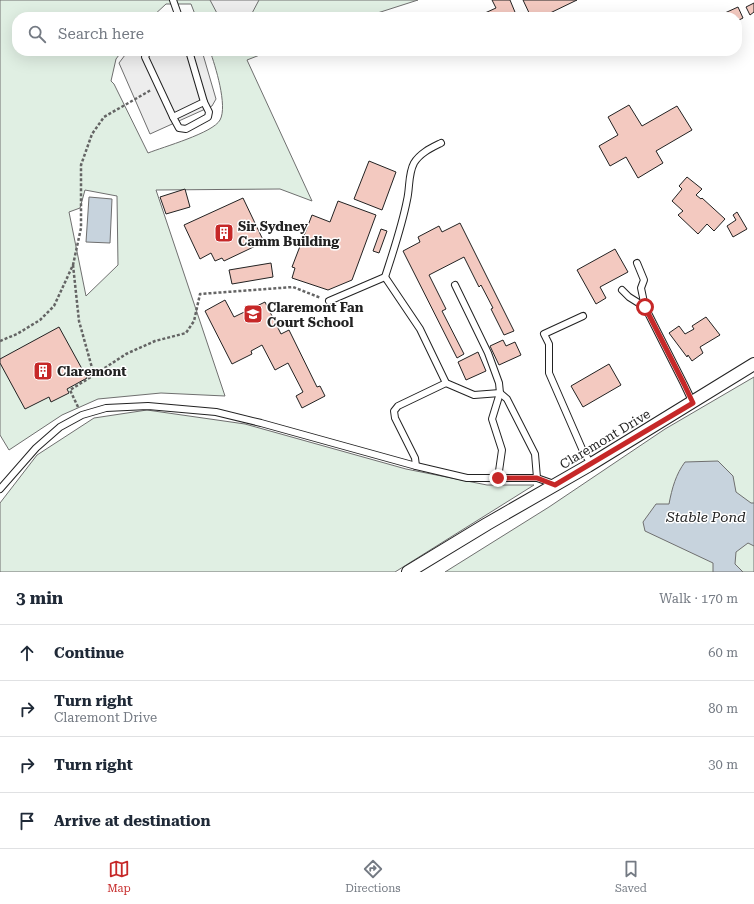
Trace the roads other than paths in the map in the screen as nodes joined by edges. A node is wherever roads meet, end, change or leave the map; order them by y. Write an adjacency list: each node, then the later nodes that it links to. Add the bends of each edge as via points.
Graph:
1 (173, 0): 2 (lane)
2 (177, 12)
3 (146, 56): 6 (lane)
4 (190, 56): 5 (lane)
5 (204, 102): 6 (lane); 6 (lane, via 209,112 208,117 186,129 178,128)
6 (173, 117)
7 (440, 143): 9 (lane, via 423,153 413,164 401,227)
8 (637, 263): 13 (lane, via 644,280 641,288)
9 (385, 277): 12 (lane); 16 (lane, via 420,329)
10 (455, 285): 17 (lane, via 488,353)
11 (622, 290): 13 (lane, via 629,298)
12 (329, 301)
13 (645, 307): 18 (lane)
14 (583, 316): 19 (lane, via 544,334 549,344 549,374)
15 (754, 364): 18 (street, Claremont Drive)
16 (446, 383): 17 (lane, via 474,395); 20 (lane, via 398,406 394,411 415,458)
17 (500, 393): 21 (lane, via 492,419 502,450); 22 (lane, via 507,400 535,454)
18 (693, 403): 19 (street, Claremont Drive)
19 (591, 464): 23 (street, Claremont Drive)
20 (416, 466): 21 (lane, via 467,478); 24 (lane, via 216,412 148,406 106,408 82,415 60,427 36,448)
21 (498, 478): 22 (lane)
22 (537, 478): 23 (lane)
23 (555, 485): 25 (street, Claremont Drive)
24 (0, 489)
25 (408, 572)

